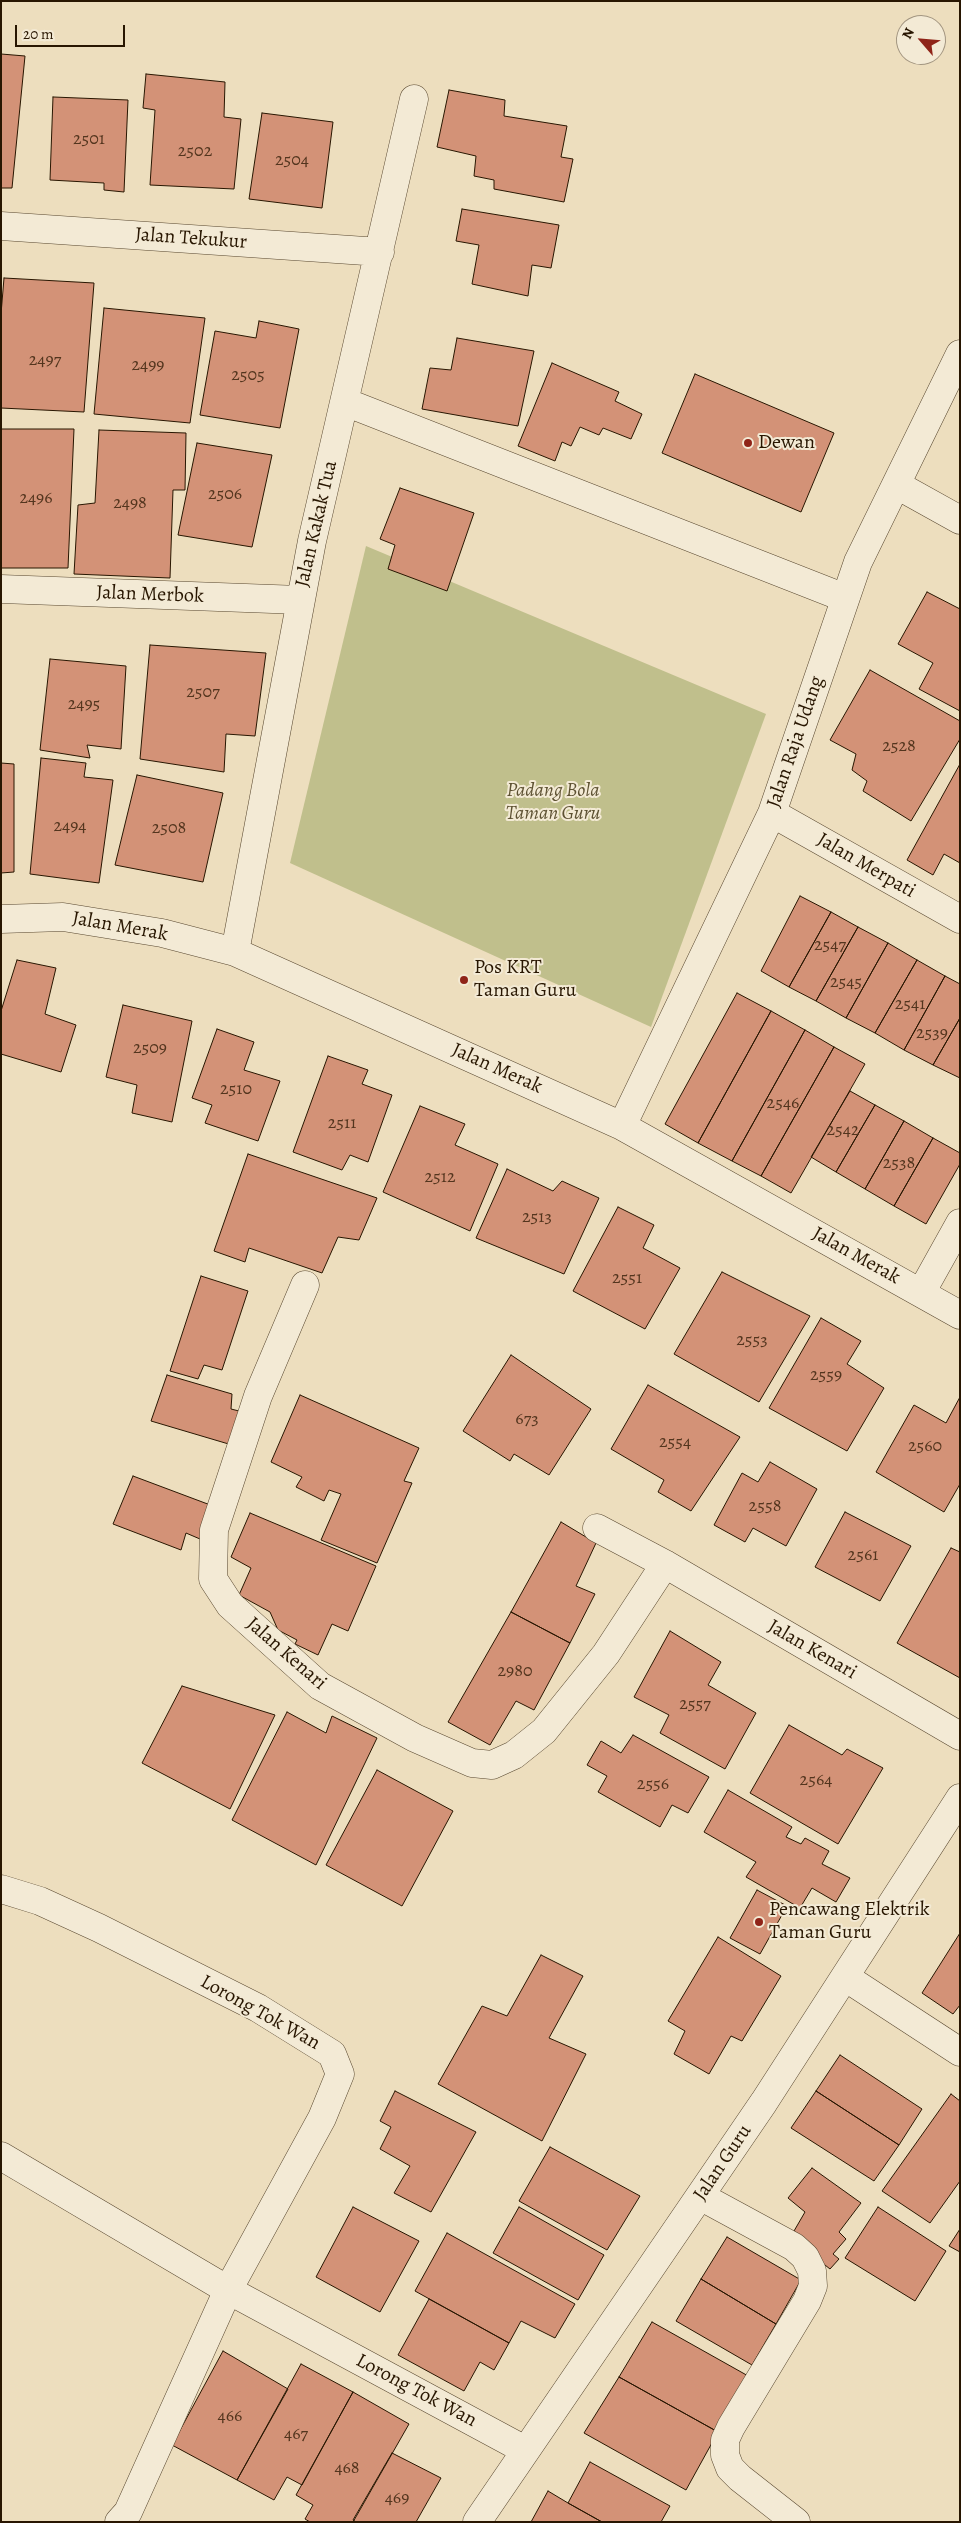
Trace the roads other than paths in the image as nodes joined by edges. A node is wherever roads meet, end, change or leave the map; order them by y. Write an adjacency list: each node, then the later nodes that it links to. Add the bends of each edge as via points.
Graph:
1 (414, 99): 3 (street, Jalan Kakak Tua)
2 (1, 226): 3 (street, Jalan Tekukur)
3 (380, 252): 5 (street, Jalan Kakak Tua)
4 (960, 354): 6 (street, Jalan Raja Udang)
5 (345, 402): 9 (street); 10 (street, Jalan Kakak Tua)
6 (897, 485): 7 (street); 9 (street, Jalan Raja Udang, via 858,562)
7 (960, 520)
8 (1, 589): 10 (street, Jalan Merbok)
9 (845, 598): 11 (street, Jalan Raja Udang)
10 (300, 600): 14 (street, Jalan Kakak Tua)
11 (772, 813): 13 (street, Jalan Merpati); 15 (street, Jalan Raja Udang)
12 (1, 919): 14 (street, Jalan Merak, via 62,917 162,934)
13 (960, 919)
14 (235, 952): 15 (street, Jalan Merak)
15 (622, 1126): 18 (street, Jalan Merak)
16 (960, 1224): 18 (street)
17 (305, 1285): 21 (street, Jalan Kenari, via 258,1396 214,1530 213,1579 230,1605 320,1686 415,1738 472,1763 492,1765 514,1755 544,1731 606,1654)
18 (921, 1293): 19 (street, Jalan Merak)
19 (960, 1315)
20 (597, 1528): 21 (street, Jalan Kenari)
21 (665, 1564): 22 (street, Jalan Kenari)
22 (960, 1736)
23 (960, 1798): 25 (street, Jalan Guru)
24 (1, 1889): 29 (street, Lorong Tok Wan, via 40,1901 99,1928 258,2008 332,2054 340,2074 322,2118)
25 (845, 1977): 26 (street); 28 (street, Jalan Guru)
26 (960, 2052)
27 (1, 2156): 29 (street, Lorong Tok Wan)
28 (700, 2196): 30 (street, Jalan Guru); 33 (street, via 794,2247 806,2257 812,2271 813,2286 807,2301 725,2440 725,2455 730,2468)
29 (228, 2290): 30 (street, Lorong Tok Wan); 31 (street, via 128,2512)
30 (525, 2450): 32 (street, Jalan Guru)
31 (120, 2522)
32 (477, 2522)
33 (796, 2522)

